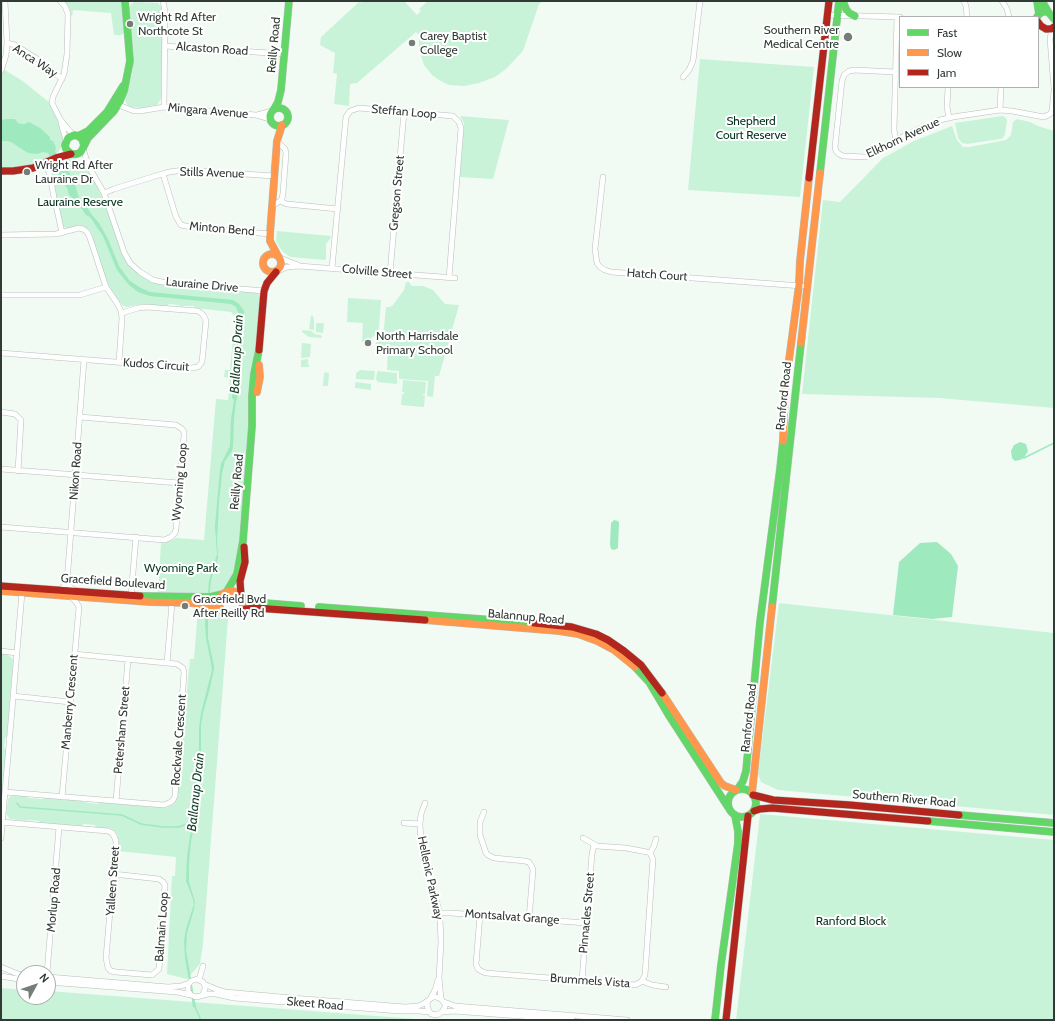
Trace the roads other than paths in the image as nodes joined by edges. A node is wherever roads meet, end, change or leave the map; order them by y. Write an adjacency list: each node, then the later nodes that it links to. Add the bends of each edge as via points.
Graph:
1 (5, 1): 27 (street)
2 (60, 1): 33 (street, via 68,14 66,65)
3 (125, 1): 39 (street, via 129,67 124,93)
4 (163, 1): 28 (street)
5 (289, 1): 29 (street, Reilly Road)
6 (700, 1): 32 (street, via 693,61)
7 (829, 1): 14 (street, Ranford Road)
8 (839, 1): 15 (street, Ranford Road)
9 (842, 1): 16 (street, via 846,9)
10 (964, 1): 17 (street)
11 (1002, 1): 18 (street)
12 (1037, 1): 19 (street)
13 (1042, 1): 20 (street)
14 (827, 15): 15 (street); 81 (street, Ranford Road)
15 (838, 16): 16 (street); 83 (street, Ranford Road)
16 (856, 16): 21 (street)
17 (967, 16)
18 (1009, 16)
19 (1038, 16)
20 (1052, 16): 22 (street, via 1045,11)
21 (899, 18): 31 (street)
22 (1039, 19)
23 (1039, 21): 25 (street, via 1049,29)
24 (1039, 22): 26 (street)
25 (1053, 28): 26 (street)
26 (1050, 39): 36 (street)
27 (7, 43): 30 (street); 33 (street, Anca Way, via 39,60)
28 (165, 46): 29 (street, Alcaston Road); 40 (street)
29 (284, 54): 37 (street, Reilly Road)
30 (1, 71)
31 (895, 72): 52 (street); 52 (street, Elkhorn Avenue, via 854,70 844,75 835,147 843,156 866,157)
32 (683, 77)
33 (62, 79): 46 (street, via 52,99)
34 (948, 88): 47 (street)
35 (1001, 88): 43 (street)
36 (1054, 88)
37 (281, 90): 41 (street, Reilly Road); 42 (street, Reilly Road)
38 (1054, 91): 43 (street, Elkhorn Avenue, via 1054,106 1047,116 1039,117)
39 (116, 104): 40 (street, Mingara Avenue, via 134,111); 50 (street, via 86,133); 54 (street, via 112,114 91,135)
40 (164, 107): 45 (street, Mingara Avenue)
41 (284, 109): 42 (street, via 279,107); 49 (street, via 288,119)
42 (273, 110): 45 (street, Mingara Avenue); 48 (street)
43 (1000, 110): 47 (street, Elkhorn Avenue)
44 (404, 112): 67 (street, Steffan Loop, via 359,108 348,113 345,122); 78 (street, Gregson Street); 79 (street, Steffan Loop, via 453,116 461,128)
45 (256, 115): 48 (street, Mingara Avenue)
46 (60, 118): 50 (street); 53 (street)
47 (949, 118): 52 (street, Elkhorn Avenue)
48 (270, 119): 49 (street)
49 (279, 125): 51 (street)
50 (76, 136): 53 (street, via 70,137); 54 (street, via 82,139)
51 (278, 140): 60 (street); 64 (street, via 286,153)
52 (896, 140)
53 (66, 144): 55 (street, via 67,151); 56 (street)
54 (84, 147): 55 (street, via 79,153); 57 (street, Lauraine Drive)
55 (73, 154): 56 (street); 57 (street, Lauraine Drive)
56 (54, 159): 58 (street, via 33,168); 63 (street, via 49,172)
57 (89, 167): 62 (street, Lauraine Drive)
58 (1, 171)
59 (163, 174): 60 (street, Stills Avenue, via 191,170); 62 (street, Stills Avenue); 69 (street, Minton Bend, via 176,217 181,225)
60 (274, 176): 66 (street)
61 (603, 177): 81 (street, Hatch Court, via 595,249 597,263 605,270)
62 (104, 193): 84 (street, Lauraine Drive, via 124,252 132,265 145,276 162,282)
63 (54, 197)
64 (280, 201): 66 (street); 67 (street, via 287,204)
65 (56, 205): 68 (street)
66 (272, 206): 69 (street)
67 (338, 209): 76 (street, Steffan Loop)
68 (62, 234): 70 (street); 82 (street, via 79,228 87,232)
69 (270, 234): 71 (street)
70 (1, 235)
71 (270, 242): 72 (street); 73 (street)
72 (266, 257): 73 (street, via 271,254); 75 (street, via 263,262)
73 (279, 257): 74 (street, Colville Street); 77 (street, via 281,266)
74 (299, 266): 76 (street, Colville Street); 77 (street, Colville Street)
75 (265, 268): 77 (street, via 269,272); 80 (street, Reilly Road)
76 (332, 268): 78 (street, Colville Street)
77 (277, 271): 80 (street, Reilly Road)
78 (390, 273): 79 (street, Colville Street)
79 (452, 278)
80 (267, 283): 84 (street, Reilly Road)
81 (799, 285): 83 (street, Hatch Court); 122 (street, Ranford Road, via 785,390 780,469 760,622 746,771 743,781)
82 (106, 287): 85 (street, via 80,295); 86 (street)
83 (807, 287): 124 (street, Ranford Road)
84 (264, 291): 99 (street, Reilly Road, via 259,355 260,377 252,424)
85 (1, 295)
86 (122, 313): 89 (street); 89 (street, Kudos Circuit, via 146,307 198,311 203,314 206,321 202,362 198,366 191,368)
87 (1, 353): 88 (street, Kudos Circuit)
88 (84, 360): 89 (street, Kudos Circuit); 91 (street, Nikon Road)
89 (119, 362)
90 (1, 412): 93 (street, via 15,414 21,420)
91 (80, 417): 94 (street, Nikon Road); 95 (street, Wyoming Loop, via 180,427 184,436)
92 (1, 469): 93 (street)
93 (18, 470): 94 (street)
94 (76, 475): 95 (street); 97 (street, Nikon Road)
95 (180, 483): 98 (street, Wyoming Loop, via 174,535 165,540)
96 (1, 527): 97 (street, Wyoming Loop)
97 (71, 532): 98 (street, Wyoming Loop); 100 (street, Nikon Road)
98 (136, 537): 107 (street)
99 (243, 541): 104 (street, Reilly Road, via 236,576); 108 (street, Reilly Road, via 245,560 240,580)
100 (67, 582): 102 (street); 106 (street)
101 (1, 586): 102 (street, Gracefield Boulevard)
102 (61, 590): 106 (street, Gracefield Boulevard)
103 (1, 591): 105 (street, Gracefield Boulevard)
104 (225, 592): 107 (street, Gracefield Boulevard, via 210,597); 108 (street, via 234,591); 112 (street, via 219,602)
105 (22, 593): 106 (street, Gracefield Boulevard); 116 (street)
106 (73, 594): 107 (street, Gracefield Boulevard); 109 (street, Gracefield Boulevard); 111 (street)
107 (131, 596)
108 (242, 596): 113 (street, via 244,605); 114 (street, Balannup Road, via 252,602 268,604)
109 (87, 598): 110 (street, Gracefield Boulevard); 111 (street)
110 (172, 603): 112 (street, Gracefield Boulevard, via 204,604); 119 (street)
111 (79, 607): 117 (street, Manberry Crescent)
112 (222, 611): 113 (street, via 230,615)
113 (238, 613): 114 (street, Balannup Road, via 256,608)
114 (529, 625): 122 (street, Balannup Road, via 572,627 596,634 633,657 656,683 721,783); 128 (street, Balannup Road, via 586,636 614,650 633,664 652,686)
115 (1, 651): 116 (street)
116 (17, 653): 120 (street)
117 (74, 654): 118 (street, Rockvale Crescent); 121 (street, Manberry Crescent)
118 (128, 660): 119 (street, Rockvale Crescent); 126 (street, Petersham Street)
119 (167, 663): 126 (street, Rockvale Crescent, via 178,664 184,672 174,796 164,805)
120 (13, 696): 121 (street); 123 (street)
121 (70, 702): 125 (street, Manberry Crescent)
122 (736, 790): 124 (street, via 745,789); 128 (street, via 728,798)
123 (5, 792): 125 (street, Rockvale Crescent); 132 (street)
124 (753, 794): 130 (street, via 756,806); 134 (street, Southern River Road, via 773,800)
125 (62, 797): 126 (street, Rockvale Crescent)
126 (116, 801)
127 (425, 803): 135 (street, Hellenic Parkway)
128 (728, 807): 131 (street)
129 (484, 812): 146 (street, via 480,822 480,835 488,856 525,861 532,867)
130 (751, 813): 131 (street, via 741,818); 137 (street, Southern River Road, via 772,808); 173 (street)
131 (735, 816): 172 (street, via 738,843)
132 (2, 822): 136 (street, Yalleen Street); 138 (street)
133 (404, 823): 135 (street)
134 (1054, 823)
135 (420, 824): 144 (street, Hellenic Parkway, via 421,843)
136 (60, 827): 143 (street, Yalleen Street, via 112,833 116,841); 148 (street, Morlup Road)
137 (1054, 832)
138 (1, 838)
139 (583, 838): 141 (street)
140 (656, 839): 142 (street)
141 (594, 845): 142 (street); 147 (street, Pinnacles Street)
142 (650, 853): 159 (street, Brummels Vista, via 653,862)
143 (113, 874): 151 (street, Yalleen Street, via 106,958); 151 (street, Balmain Loop, via 159,879 166,888 159,969 152,975 116,972)
144 (439, 913): 145 (street, Montsalvat Grange); 155 (street, Hellenic Parkway)
145 (480, 915): 146 (street, Montsalvat Grange); 158 (street, Brummels Vista, via 476,964 481,971)
146 (529, 918): 147 (street, Montsalvat Grange)
147 (586, 923): 158 (street, Pinnacles Street)
148 (48, 965)
149 (203, 966): 157 (street)
150 (1, 967): 152 (street)
151 (108, 968)
152 (16, 973)
153 (1, 976): 156 (street)
154 (56, 978): 161 (street, via 168,987)
155 (439, 978): 166 (street, Hellenic Parkway); 167 (street, Hellenic Parkway)
156 (16, 979)
157 (199, 980): 161 (street, via 192,980); 162 (street)
158 (582, 981): 159 (street, Brummels Vista, via 635,985)
159 (642, 981): 163 (street)
160 (56, 983): 164 (street)
161 (189, 983): 164 (street, via 188,991)
162 (204, 984): 165 (street); 166 (street, Skeet Road, via 225,992 405,1007 418,1006)
163 (666, 987)
164 (191, 995): 165 (street)
165 (202, 995): 168 (street, Skeet Road, via 216,994 234,998)
166 (429, 1000): 167 (street, via 436,997); 168 (street)
167 (443, 1000): 169 (street, via 445,1007); 171 (street, via 455,1006)
168 (429, 1012): 169 (street, via 437,1015)
169 (442, 1012): 170 (street)
170 (572, 1020)
171 (627, 1020)
172 (715, 1020)
173 (726, 1020)

